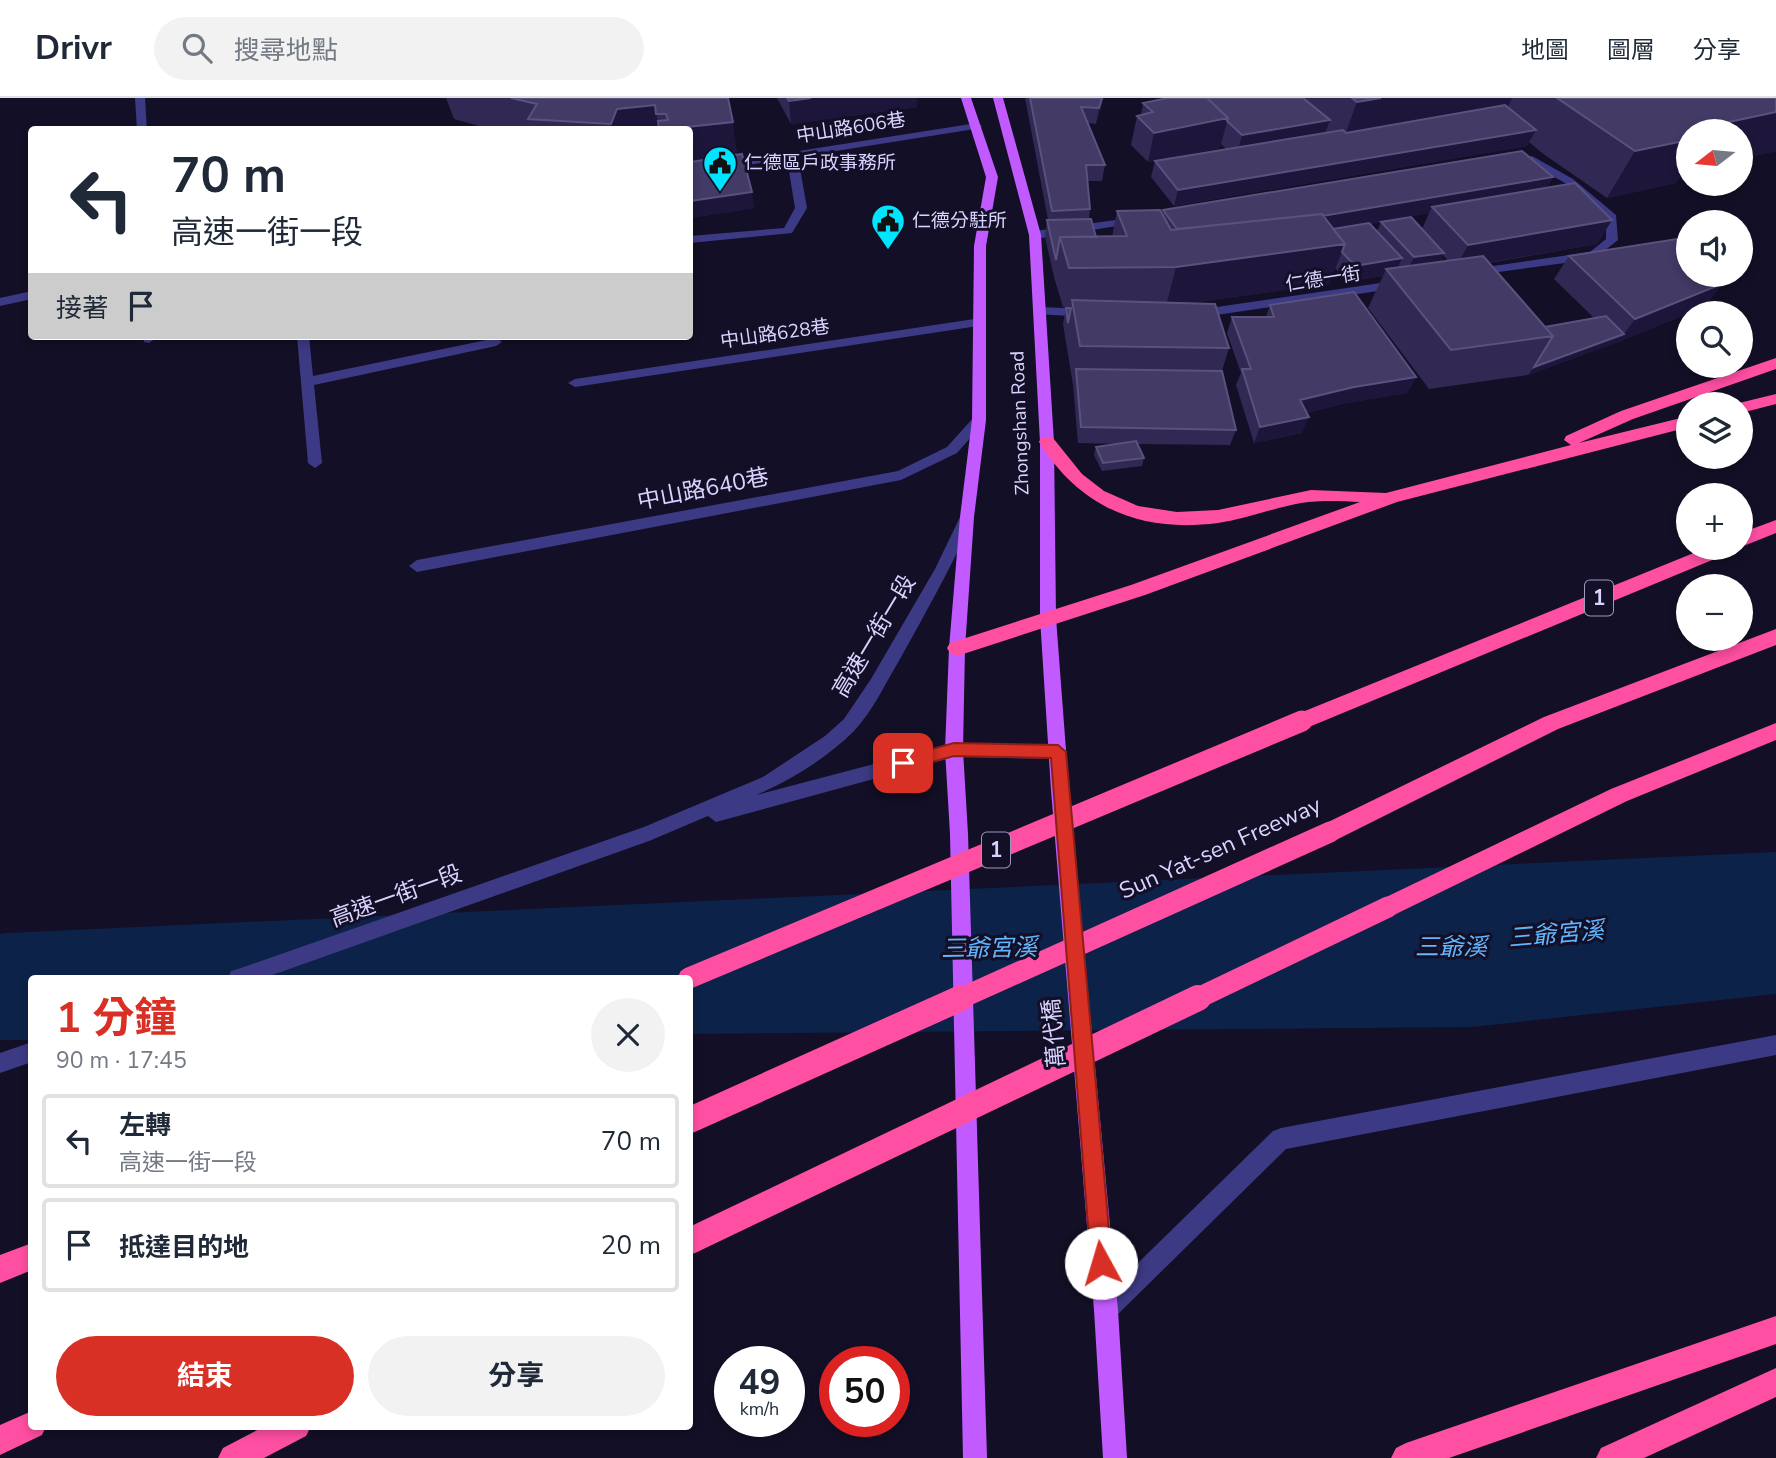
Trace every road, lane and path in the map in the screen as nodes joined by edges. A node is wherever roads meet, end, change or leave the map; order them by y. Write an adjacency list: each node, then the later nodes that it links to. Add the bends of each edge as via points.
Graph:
1 (140, 98): 4 (street)
2 (966, 98): 5 (main road, Zhongshan Road)
3 (998, 98): 10 (main road, Zhongshan Road)
4 (142, 126)
5 (977, 126): 6 (street, 中山路606巷); 19 (main road, Zhongshan Road, via 992,177 980,246)
6 (793, 155): 8 (street, 中山路606巷); 11 (street, via 801,208 788,231)
7 (1493, 165): 12 (street, via 1532,159 1569,181 1612,218 1612,240 1594,255)
8 (693, 171)
9 (1148, 219): 10 (street)
10 (1035, 235): 16 (main road, Zhongshan Road)
11 (693, 240)
12 (1460, 275)
13 (1419, 282): 18 (street, 仁德一街)
14 (28, 296): 15 (street)
15 (0, 302)
16 (1039, 311): 17 (street); 29 (main road, Zhongshan Road)
17 (1106, 314)
18 (1186, 315)
19 (981, 322): 24 (street, 中山路628巷); 27 (main road, Zhongshan Road)
20 (303, 340): 23 (street)
21 (496, 342): 23 (street)
22 (1776, 363): 31 (highway, via 1627,415)
23 (307, 382): 30 (street)
24 (575, 383)
25 (1776, 399): 26 (highway)
26 (1753, 405)
27 (979, 420): 33 (main road, Zhongshan Road); 37 (street, 中山路640巷, via 951,450 901,475)
28 (1676, 424): 31 (highway)
29 (1047, 442): 32 (highway, via 1092,491 1153,516 1209,518 1309,496); 38 (main road, Zhongshan Road)
30 (315, 463)
31 (1522, 463): 32 (highway)
32 (1393, 497): 38 (highway)
33 (967, 517): 40 (main road, Zhongshan Road); 44 (street, 高速一街一段, via 891,660 849,724 769,782)
34 (1776, 526): 35 (highway)
35 (1753, 535)
36 (1693, 560): 46 (highway, 1, bridge)
37 (417, 566)
38 (1048, 618): 40 (highway); 43 (main road, Zhongshan Road)
39 (1776, 637): 50 (highway, Sun Yat-sen Freeway, bridge, via 1551,723 1330,832)
40 (957, 649): 42 (main road, Zhongshan Road)
41 (1776, 731): 51 (highway, bridge, via 1619,795)
42 (954, 750): 43 (street, 高速一街一段); 44 (street, 高速一街一段); 63 (main road, bridge)
43 (1058, 752): 56 (main road, 萬代橋, bridge)
44 (649, 832): 45 (street, 高速一街一段)
45 (246, 975)
46 (693, 976)
47 (1776, 1045): 56 (street, via 1281,1139)
48 (28, 1053): 49 (street)
49 (0, 1063)
50 (693, 1119)
51 (693, 1240)
52 (28, 1256): 54 (highway)
53 (28, 1257): 55 (highway)
54 (0, 1264)
55 (0, 1269)
56 (1106, 1310): 64 (main road)
57 (1776, 1330): 65 (highway)
58 (1776, 1382): 66 (highway)
59 (28, 1427): 61 (highway)
60 (288, 1430): 62 (highway)
61 (0, 1440)
62 (233, 1458)
63 (975, 1458)
64 (1115, 1458)
65 (1406, 1458)
66 (1611, 1458)

